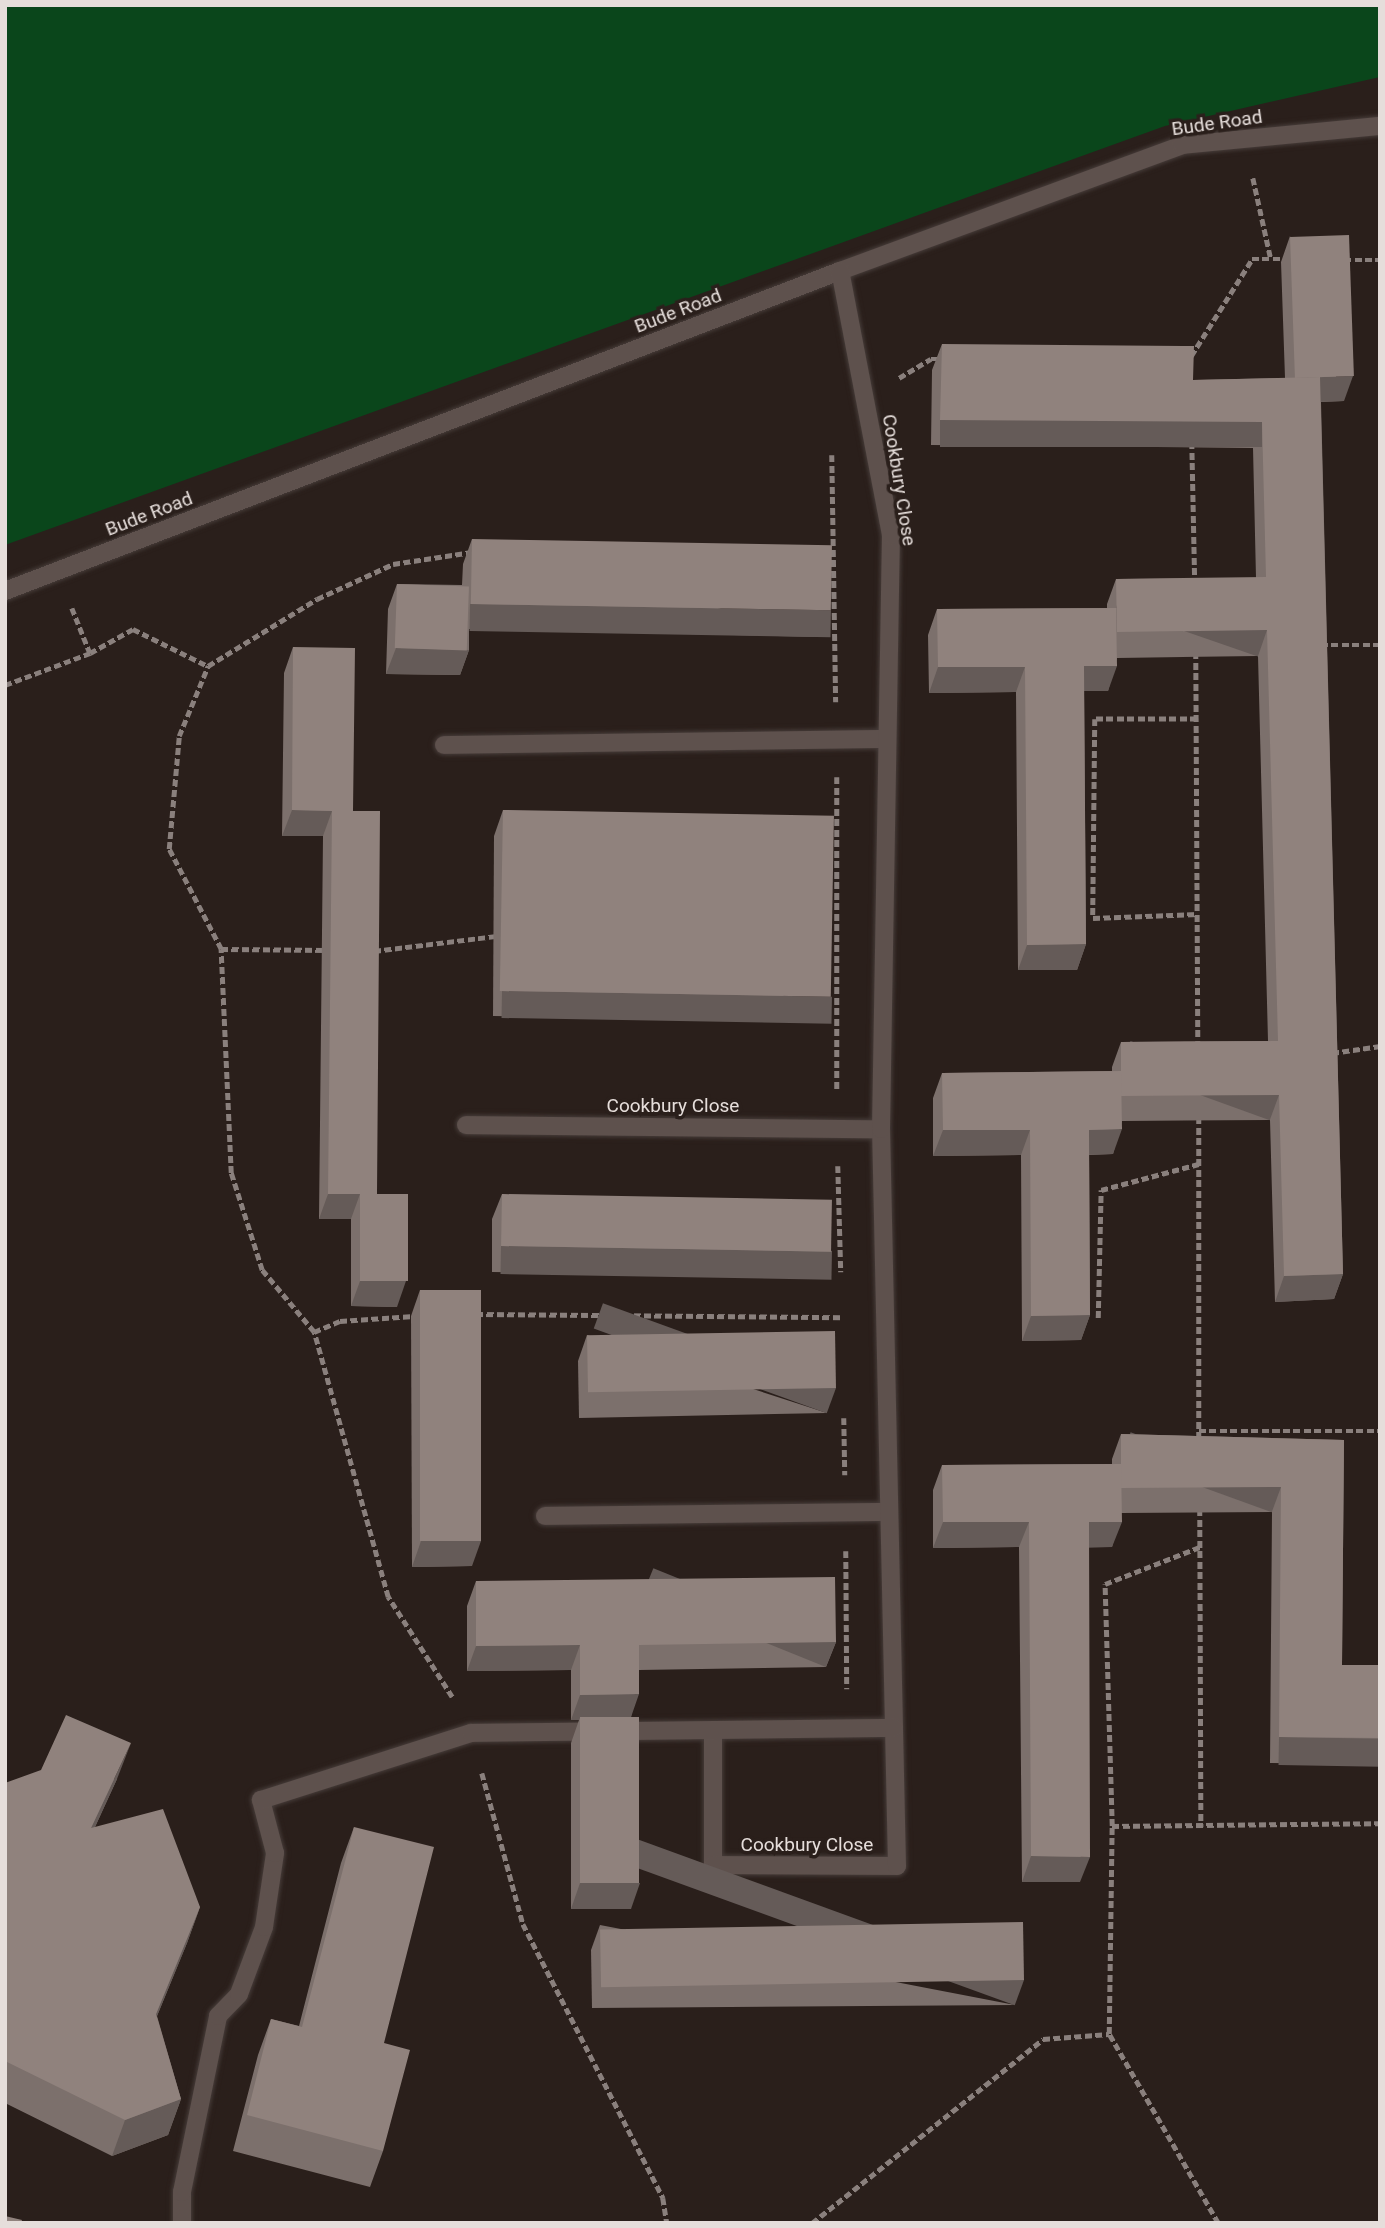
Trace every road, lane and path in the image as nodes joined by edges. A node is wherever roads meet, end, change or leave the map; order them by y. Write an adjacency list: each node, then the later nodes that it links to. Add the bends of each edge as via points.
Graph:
1 (1380, 126): 2 (street, Bude Road)
2 (1244, 139): 3 (path); 7 (street, Bude Road, via 1181,145)
3 (1271, 259): 4 (path); 9 (path, via 1252,259)
4 (1298, 259)
5 (1339, 260): 6 (path)
6 (1380, 260)
7 (840, 271): 12 (street, Cookbury Close); 17 (street, Bude Road)
8 (1177, 357): 9 (path)
9 (1191, 357): 11 (path)
10 (945, 359): 12 (path, via 931,359)
11 (1191, 371)
12 (863, 392): 27 (street, Cookbury Close, via 891,536)
13 (1192, 440): 19 (path)
14 (476, 552): 24 (path, via 393,564 317,599)
15 (821, 554): 16 (path)
16 (834, 554)
17 (57, 571): 18 (street, Bude Road); 23 (path)
18 (5, 591)
19 (1195, 592)
20 (1318, 645): 21 (path)
21 (1380, 645)
22 (1208, 647): 26 (path, via 1196,647)
23 (90, 653): 24 (path, via 133,629); 25 (path)
24 (208, 666): 33 (path, via 179,736 169,849)
25 (5, 685)
26 (1197, 719): 29 (path); 29 (path, via 1095,719 1093,918)
27 (887, 739): 28 (street); 41 (street, Cookbury Close)
28 (444, 745)
29 (1198, 914): 38 (path)
30 (824, 933): 31 (path)
31 (837, 933)
32 (505, 935): 35 (path)
33 (221, 949): 34 (path); 47 (path, via 231,1173 262,1270)
34 (334, 950)
35 (370, 951)
36 (1380, 1046): 37 (path)
37 (1328, 1054)
38 (1198, 1059)
39 (1199, 1111): 42 (path)
40 (466, 1125): 41 (street, Cookbury Close)
41 (881, 1129): 52 (street, Cookbury Close)
42 (1199, 1164): 46 (path, via 1101,1190); 48 (path)
43 (472, 1314): 45 (path)
44 (421, 1316): 47 (path, via 340,1321)
45 (842, 1317)
46 (1098, 1318)
47 (314, 1332): 57 (path, via 388,1597 445,1683)
48 (1199, 1431): 49 (path); 50 (path)
49 (1380, 1431)
50 (1199, 1444)
51 (1200, 1495): 54 (path)
52 (889, 1512): 53 (street); 55 (street, Cookbury Close)
53 (545, 1516)
54 (1200, 1547): 59 (path, via 1105,1584); 60 (path)
55 (894, 1728): 56 (street); 56 (street, Cookbury Close, via 897,1866 713,1865)
56 (713, 1730): 57 (street)
57 (471, 1733): 62 (street, via 261,1800 275,1853 264,1927 239,1994 218,2016 182,2192); 63 (path, via 523,1924 663,2198)
58 (1380, 1824): 60 (path)
59 (1112, 1826): 60 (path); 61 (path)
60 (1201, 1827)
61 (1109, 2034): 64 (path, via 1043,2039); 65 (path)
62 (182, 2223)
63 (667, 2223)
64 (812, 2223)
65 (1218, 2223)

